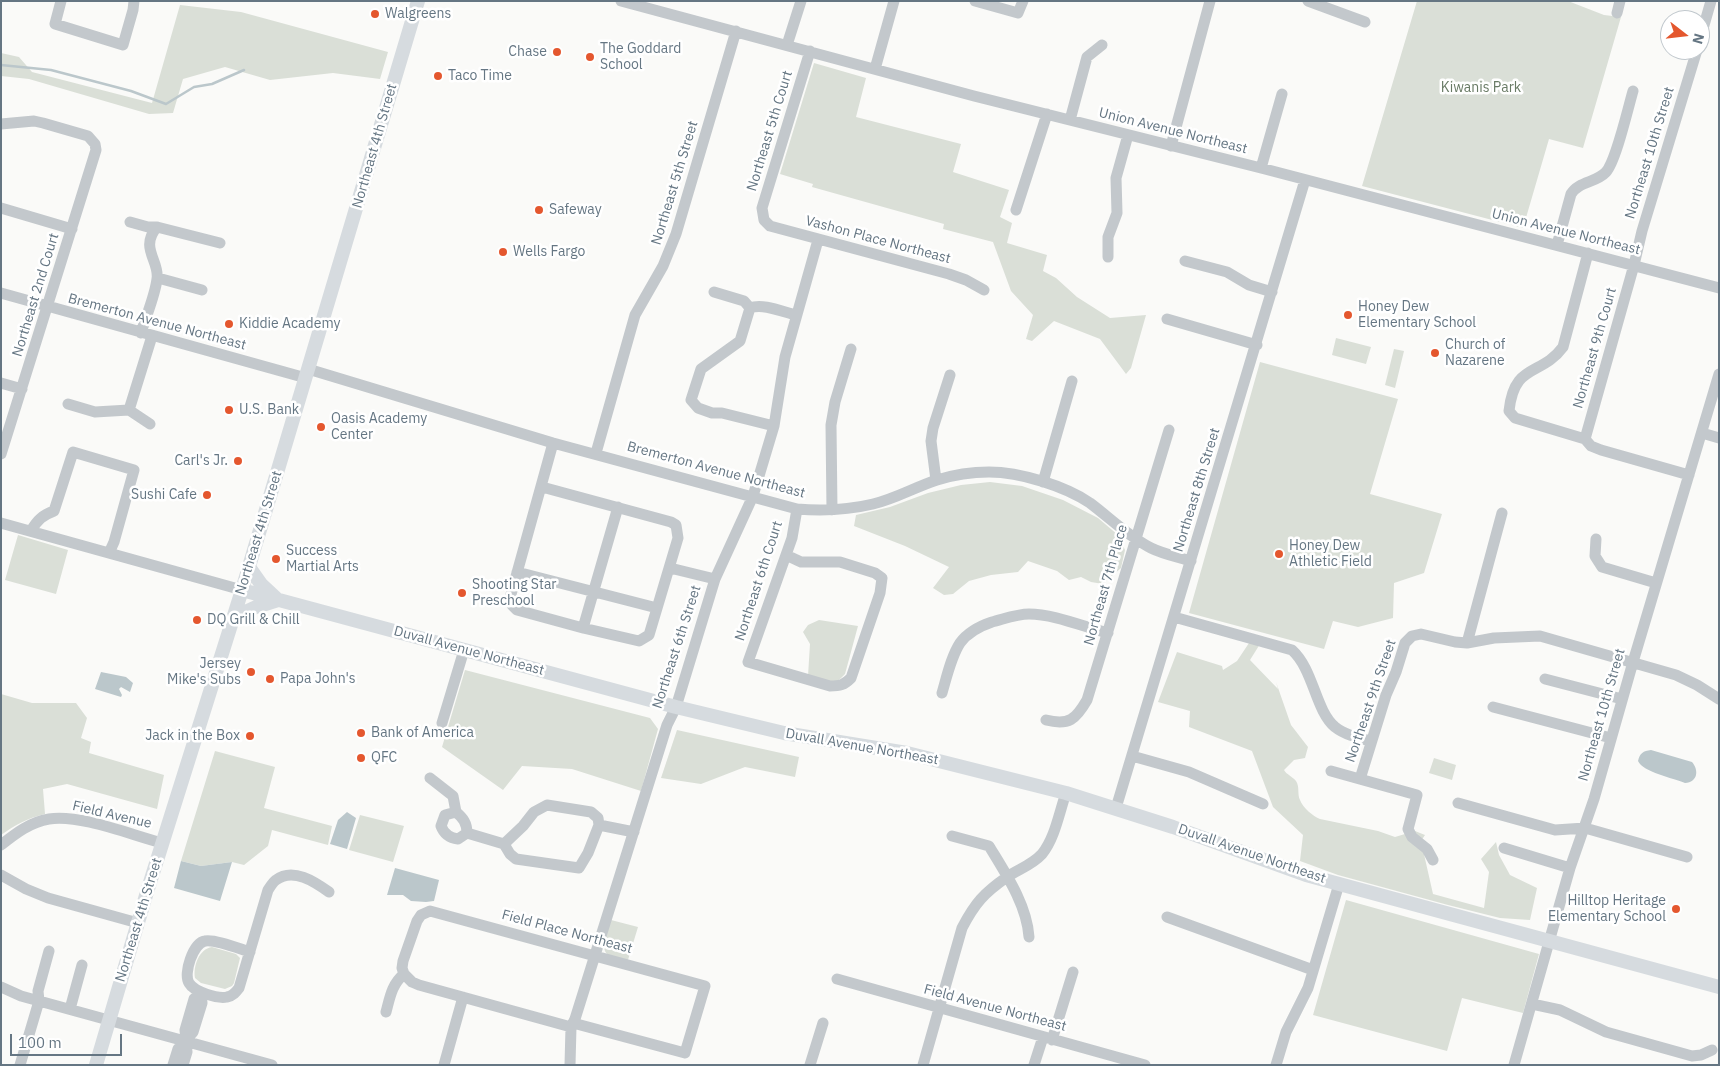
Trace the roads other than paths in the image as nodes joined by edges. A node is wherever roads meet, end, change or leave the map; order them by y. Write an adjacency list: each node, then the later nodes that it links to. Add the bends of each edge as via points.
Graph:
1 (61, 1): 2 (street, via 55,24 123,45)
2 (134, 1)
3 (418, 1): 56 (main road, Northeast 4th Street)
4 (621, 1): 14 (street, Union Avenue Northeast)
5 (800, 1): 15 (street)
6 (894, 1): 19 (street)
7 (975, 1): 8 (street, via 1018,14)
8 (1023, 1)
9 (1210, 1): 26 (street)
10 (1308, 1): 13 (street)
11 (1620, 1): 12 (street)
12 (1617, 13)
13 (1365, 22)
14 (736, 31): 15 (street, Union Avenue Northeast); 72 (street, Northeast 5th Street, via 676,234 663,266 635,316)
15 (787, 45): 17 (street, Union Avenue Northeast)
16 (1102, 45): 23 (street, via 1087,57)
17 (810, 51): 19 (street, Union Avenue Northeast); 31 (street, Northeast 5th Court, via 762,208)
18 (1694, 60): 41 (street, Northeast 10th Street)
19 (875, 69): 22 (street, Union Avenue Northeast)
20 (1633, 91): 37 (street, via 1612,164 1602,176 1575,188)
21 (1282, 94): 27 (street)
22 (1047, 114): 23 (street, Union Avenue Northeast); 30 (street)
23 (1070, 120): 25 (street, Union Avenue Northeast)
24 (1, 124): 34 (street, Northeast 2nd Court, via 43,123 88,136 95,144 94,158)
25 (1128, 135): 26 (street, Union Avenue Northeast); 39 (street, via 1116,178 1117,213 1108,238)
26 (1171, 146): 27 (street, Union Avenue Northeast)
27 (1261, 168): 28 (street, Union Avenue Northeast)
28 (1305, 180): 37 (street, Union Avenue Northeast); 47 (street, Northeast 8th Street)
29 (1, 208): 34 (street)
30 (1016, 210)
31 (764, 220): 35 (street, Vashon Place Northeast, via 770,226)
32 (130, 222): 33 (street)
33 (157, 227): 36 (street); 42 (street, via 152,233 150,253)
34 (72, 229): 49 (street, Northeast 2nd Court)
35 (818, 240): 45 (street, Vashon Place Northeast, via 949,274); 51 (street, Northeast 6th Street)
36 (220, 243)
37 (1557, 246): 38 (street, Union Avenue Northeast)
38 (1588, 253): 41 (street, Union Avenue Northeast); 68 (street, via 1563,347 1549,361 1516,382 1509,411 1515,418)
39 (1108, 257)
40 (1185, 261): 47 (street, via 1227,272 1249,285)
41 (1634, 265): 43 (street, Union Avenue Northeast); 68 (street, Northeast 9th Court)
42 (158, 278): 44 (street); 53 (street)
43 (1719, 288)
44 (202, 290)
45 (984, 290)
46 (714, 292): 50 (street, via 744,300)
47 (1272, 292): 54 (street, Northeast 8th Street)
48 (1, 293): 49 (street, Bremerton Avenue Northeast)
49 (48, 307): 53 (street, Bremerton Avenue Northeast); 61 (street, Northeast 2nd Court)
50 (750, 308): 51 (street, via 762,306); 65 (street, via 740,341 701,369 691,400 698,408 712,413)
51 (796, 315): 65 (street, Northeast 6th Street, via 785,357)
52 (1167, 320): 54 (street)
53 (146, 334): 56 (street, Bremerton Avenue Northeast); 63 (street)
54 (1257, 345): 88 (street, Northeast 8th Street)
55 (851, 349): 80 (street, via 831,425)
56 (307, 373): 70 (street, Bremerton Avenue Northeast); 89 (main road, Northeast 4th Street)
57 (1719, 374): 67 (street, Northeast 10th Street)
58 (950, 375): 74 (street, via 931,441)
59 (1072, 381): 75 (street)
60 (1, 383): 61 (street)
61 (22, 388): 71 (street, Northeast 2nd Court)
62 (68, 404): 63 (street, via 95,412)
63 (129, 410): 64 (street)
64 (150, 424)
65 (774, 426): 77 (street, Northeast 6th Street)
66 (1169, 430): 84 (street, Northeast 7th Place)
67 (1702, 434): 69 (street); 73 (street, Northeast 10th Street)
68 (1585, 438): 73 (street, via 1590,446 1601,450)
69 (1719, 438)
70 (554, 443): 72 (street, Bremerton Avenue Northeast); 76 (street)
71 (1, 454)
72 (596, 454): 77 (street, Bremerton Avenue Northeast)
73 (1689, 475): 93 (street, Northeast 10th Street)
74 (936, 480): 75 (street, Bremerton Avenue Northeast, via 989,472); 80 (street, Bremerton Avenue Northeast, via 873,504)
75 (1043, 482): 84 (street, Bremerton Avenue Northeast, via 1088,502)
76 (542, 487): 78 (street); 91 (street)
77 (753, 496): 79 (street, Bremerton Avenue Northeast); 92 (street, Northeast 6th Street)
78 (618, 507): 90 (street, via 676,525 678,538); 95 (street)
79 (797, 509): 80 (street, Bremerton Avenue Northeast); 87 (street, Northeast 6th Court)
80 (832, 510)
81 (1502, 513): 102 (street)
82 (1, 523): 83 (street, Duvall Avenue Northeast)
83 (31, 531): 86 (street, Duvall Avenue Northeast); 86 (street, via 45,514 54,511 73,452 134,470)
84 (1135, 538): 88 (street, Bremerton Avenue Northeast, via 1152,548); 101 (street, Northeast 7th Place)
85 (1596, 539): 93 (street, via 1594,556 1602,567)
86 (109, 553): 94 (street, Duvall Avenue Northeast)
87 (786, 556): 87 (street, Northeast 6th Court, via 801,562 840,562 876,573 882,578 880,593 851,678 846,684 830,686 748,662)
88 (1191, 561): 99 (street, Northeast 8th Street)
89 (249, 566): 94 (main road, Northeast 4th Street); 96 (main road, via 261,584)
90 (670, 568): 92 (street); 97 (street)
91 (517, 572): 95 (street); 100 (street, via 510,598 517,610)
92 (715, 579): 109 (street, Northeast 6th Street)
93 (1656, 583): 104 (street, Northeast 10th Street)
94 (242, 590): 96 (main road, Duvall Avenue Northeast); 98 (main road, Northeast 4th Street)
95 (593, 591): 97 (street); 100 (street)
96 (279, 600): 98 (main road); 103 (main road, Duvall Avenue Northeast)
97 (657, 608): 100 (street, via 649,635 644,640)
98 (234, 617): 129 (main road, Northeast 4th Street)
99 (1174, 617): 114 (street, via 1292,650 1303,663 1328,720 1346,734); 115 (street, Northeast 8th Street)
100 (583, 628)
101 (1108, 633): 106 (street, via 1029,614 984,625 961,642); 111 (street, Northeast 7th Place, via 1080,713 1070,721)
102 (1467, 643): 104 (street, via 1540,636); 114 (street, Northeast 9th Street, via 1420,634 1405,643)
103 (464, 650): 109 (main road, Duvall Avenue Northeast); 112 (street)
104 (1633, 662): 107 (street, via 1676,675); 108 (street, Northeast 10th Street)
105 (1546, 679): 108 (street)
106 (942, 693)
107 (1718, 696)
108 (1622, 699): 113 (street, Northeast 10th Street)
109 (676, 707): 119 (main road, Duvall Avenue Northeast, via 784,733 915,755); 126 (street, Northeast 6th Street, via 667,725)
110 (1493, 707): 113 (street)
111 (1046, 720)
112 (442, 723)
113 (1611, 738): 125 (street, Northeast 10th Street)
114 (1371, 741): 118 (street, Northeast 9th Street)
115 (1132, 756): 121 (street, via 1189,772); 122 (street, Northeast 8th Street)
116 (1331, 771): 118 (street)
117 (430, 778): 123 (street, via 453,796)
118 (1360, 779): 134 (street, via 1417,795 1408,829)
119 (1066, 793): 122 (main road, Duvall Avenue Northeast); 137 (street, via 1043,853 1033,863)
120 (1458, 803): 125 (street, via 1555,830)
121 (1263, 804)
122 (1116, 808): 138 (main road, Duvall Avenue Northeast, via 1271,864)
123 (456, 812): 127 (street, via 467,825); 127 (street, via 445,815 441,826 443,831 458,839)
124 (598, 825): 126 (street); 130 (street, via 598,818 591,812 547,805 534,812); 130 (street, via 579,868 516,859)
125 (1585, 828): 133 (street); 135 (street, Northeast 10th Street)
126 (634, 832): 146 (street, Northeast 6th Street)
127 (467, 833): 130 (street)
128 (952, 836): 137 (street, via 989,846)
129 (162, 843): 131 (street, Field Avenue, via 84,822 49,819 19,831); 141 (main road, Northeast 4th Street)
130 (504, 844)
131 (1, 845)
132 (1504, 848): 135 (street)
133 (1687, 857)
134 (1433, 860)
135 (1570, 868): 143 (street, Northeast 10th Street)
136 (1, 875): 141 (street, via 48,898)
137 (1008, 877): 142 (street, via 1028,924); 158 (street, via 982,896 962,928)
138 (1339, 884): 143 (main road, Duvall Avenue Northeast); 148 (street)
139 (329, 892): 145 (street, via 312,881 293,875 275,880 268,890)
140 (1167, 917): 148 (street)
141 (138, 923): 161 (main road, Northeast 4th Street)
142 (1029, 937)
143 (1549, 941): 153 (main road, Duvall Avenue Northeast); 157 (street, Northeast 10th Street)
144 (49, 951): 156 (street, via 38,991)
145 (250, 952): 154 (street, via 236,992 226,997); 154 (street, via 210,941 200,943 193,951 187,978 192,988)
146 (594, 955): 150 (street, Field Place Northeast, via 430,911 417,921 403,961); 163 (street, Northeast 6th Street); 163 (street, Field Place Northeast, via 705,986 685,1053)
147 (82, 965): 159 (street)
148 (1313, 970): 178 (street, via 1308,988 1286,1032)
149 (1073, 972): 164 (street)
150 (404, 974): 155 (street, via 412,982); 160 (street, via 393,986)
151 (837, 979): 158 (street, Field Avenue Northeast)
152 (1, 987): 156 (street)
153 (1719, 987)
154 (201, 992): 165 (street, via 202,1003 193,1032)
155 (464, 997): 163 (street); 172 (street)
156 (39, 1000): 159 (street); 167 (street)
157 (1532, 1004): 166 (street, via 1560,1010 1606,1032 1692,1056 1701,1056); 179 (street, Northeast 10th Street)
158 (939, 1008): 164 (street, Field Avenue Northeast); 175 (street)
159 (70, 1009): 161 (street)
160 (386, 1012)
161 (110, 1020): 165 (street); 168 (main road, Northeast 4th Street)
162 (823, 1024): 174 (street)
163 (572, 1025): 173 (street, Northeast 6th Street)
164 (1048, 1038): 176 (street); 177 (street, Field Avenue Northeast)
165 (186, 1041): 169 (street, via 178,1049); 170 (street); 171 (street)
166 (1712, 1050)
167 (20, 1065)
168 (96, 1065)
169 (173, 1065)
170 (183, 1065)
171 (272, 1065)
172 (444, 1065)
173 (570, 1065)
174 (810, 1065)
175 (922, 1065)
176 (1034, 1065)
177 (1145, 1065)
178 (1276, 1065)
179 (1514, 1065)

